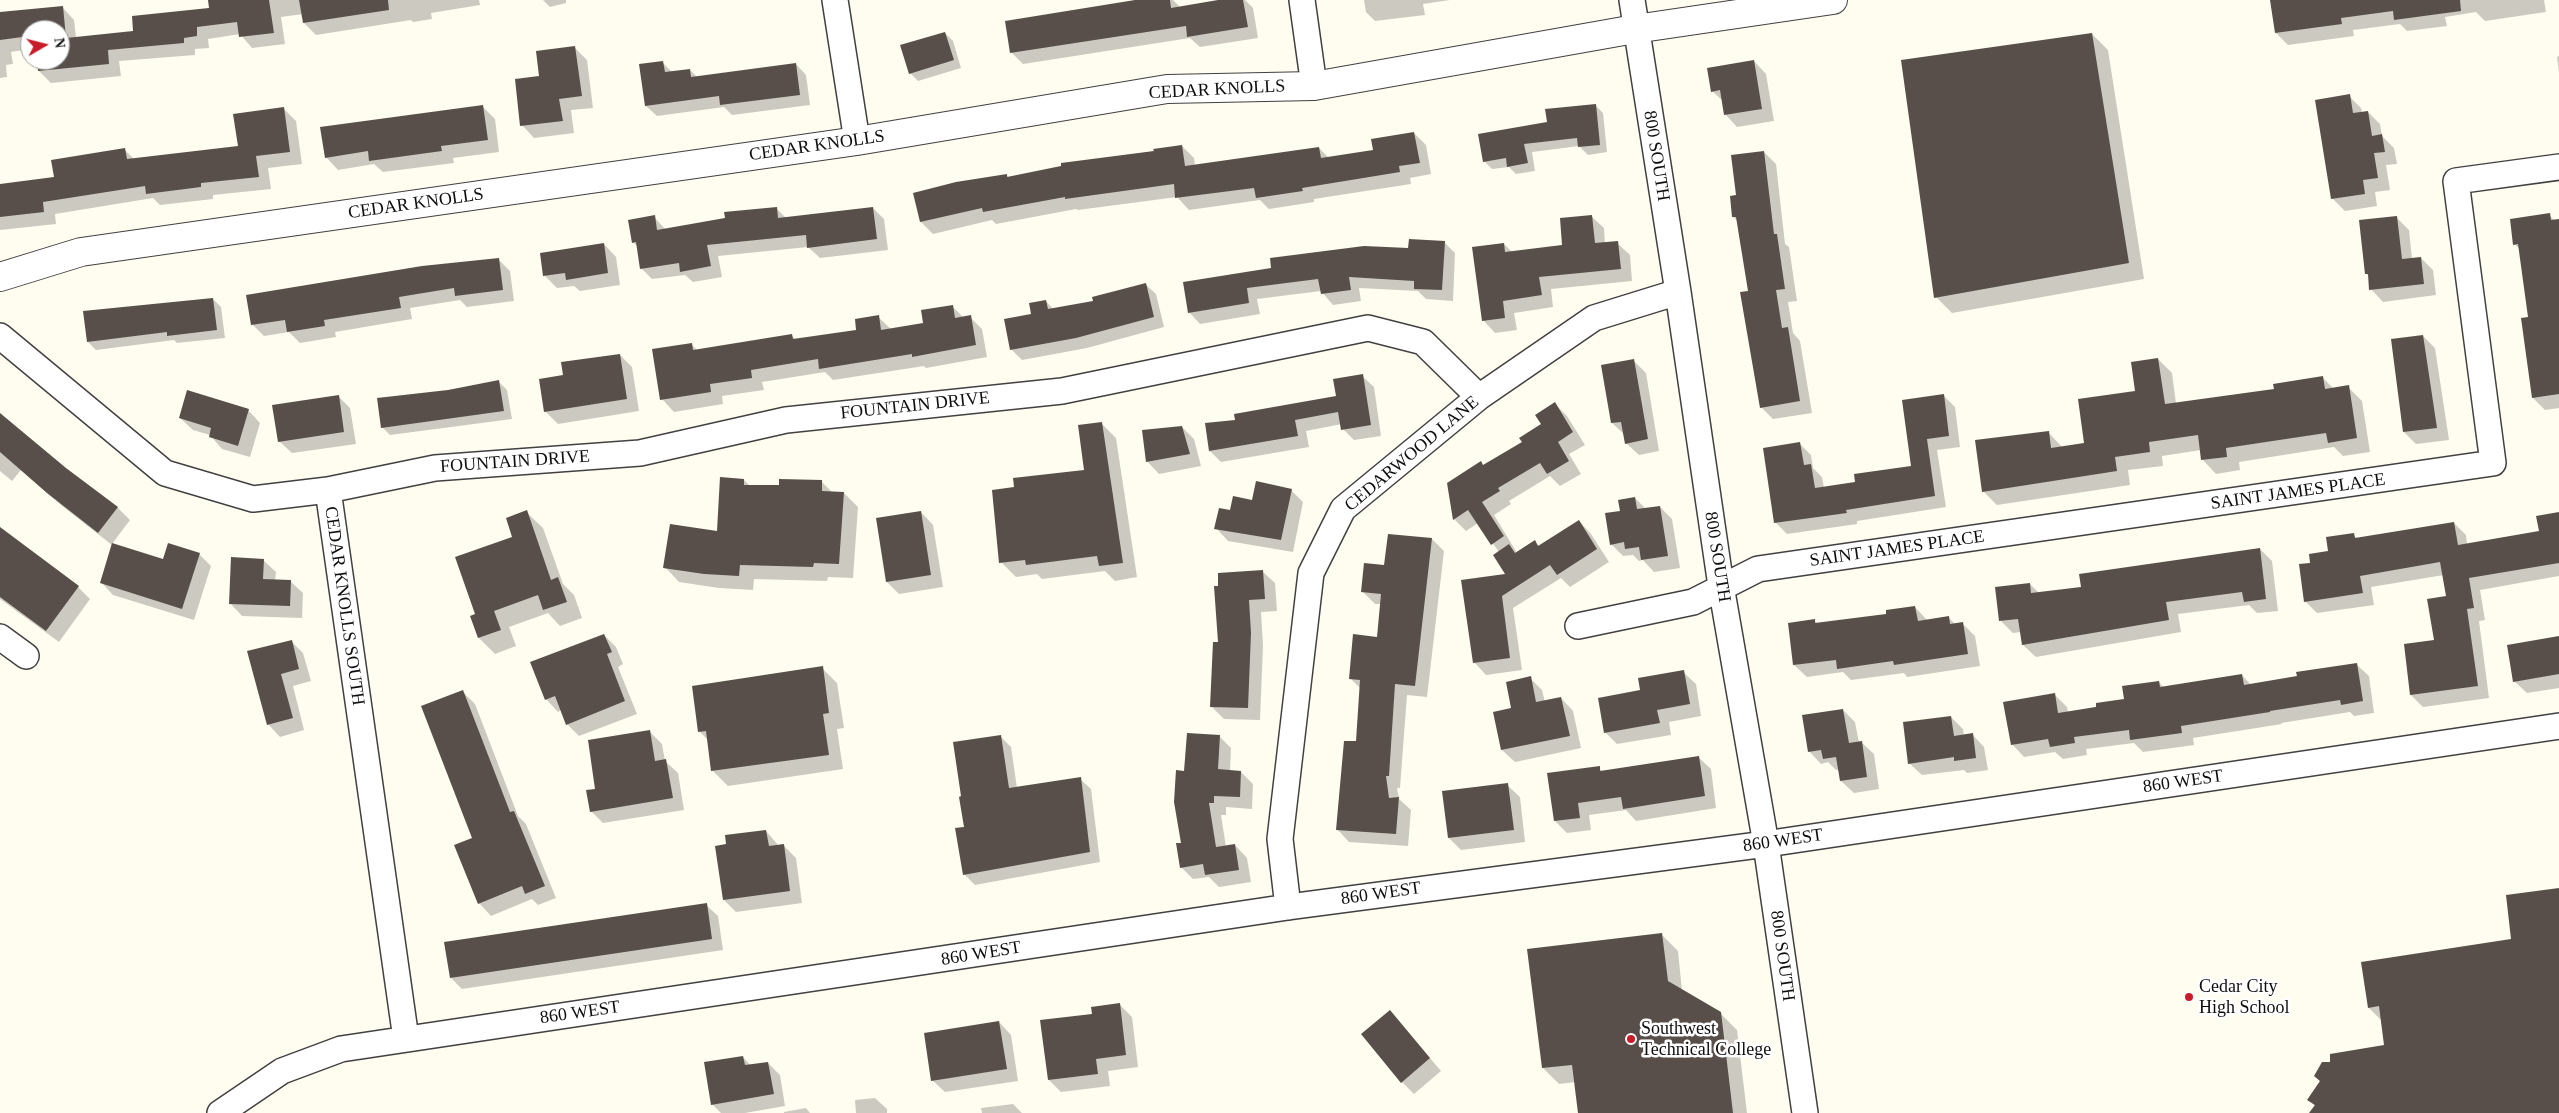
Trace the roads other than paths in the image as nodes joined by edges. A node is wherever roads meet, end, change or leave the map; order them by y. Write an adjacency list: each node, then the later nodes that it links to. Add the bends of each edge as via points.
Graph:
1 (835, 0): 7 (street)
2 (1302, 0): 6 (street)
3 (1632, 0): 5 (street, 800 SOUTH)
4 (1833, 0): 5 (street, CEDAR KNOLLS)
5 (1635, 29): 6 (street, CEDAR KNOLLS); 10 (street, 800 SOUTH)
6 (1314, 86): 7 (street, CEDAR KNOLLS, via 1167,89)
7 (857, 141): 9 (street, CEDAR KNOLLS, via 82,252)
8 (2559, 167): 14 (street, SAINT JAMES PLACE, via 2456,181 2494,463 1758,569)
9 (0, 278)
10 (1678, 292): 12 (street, CEDARWOOD LANE, via 1594,318); 14 (street, 800 SOUTH)
11 (0, 336): 13 (street, CEDAR KNOLLS SOUTH, via 165,473 253,499)
12 (1478, 397): 13 (street, FOUNTAIN DRIVE, via 1423,342 1368,328 1062,391 786,420 640,453 435,468); 20 (street, CEDARWOOD LANE, via 1343,509 1311,573 1280,839)
13 (328, 490): 21 (street, CEDAR KNOLLS SOUTH)
14 (1721, 586): 15 (street, via 1693,602); 19 (street, 800 SOUTH)
15 (1578, 626)
16 (0, 637): 17 (street)
17 (26, 656)
18 (2559, 726): 19 (street, 860 WEST)
19 (1766, 844): 20 (street, 860 WEST); 23 (street, 800 SOUTH)
20 (1288, 906): 21 (street, 860 WEST)
21 (406, 1039): 22 (street, 860 WEST, via 341,1049 305,1061 258,1085)
22 (220, 1113)
23 (1805, 1113)

